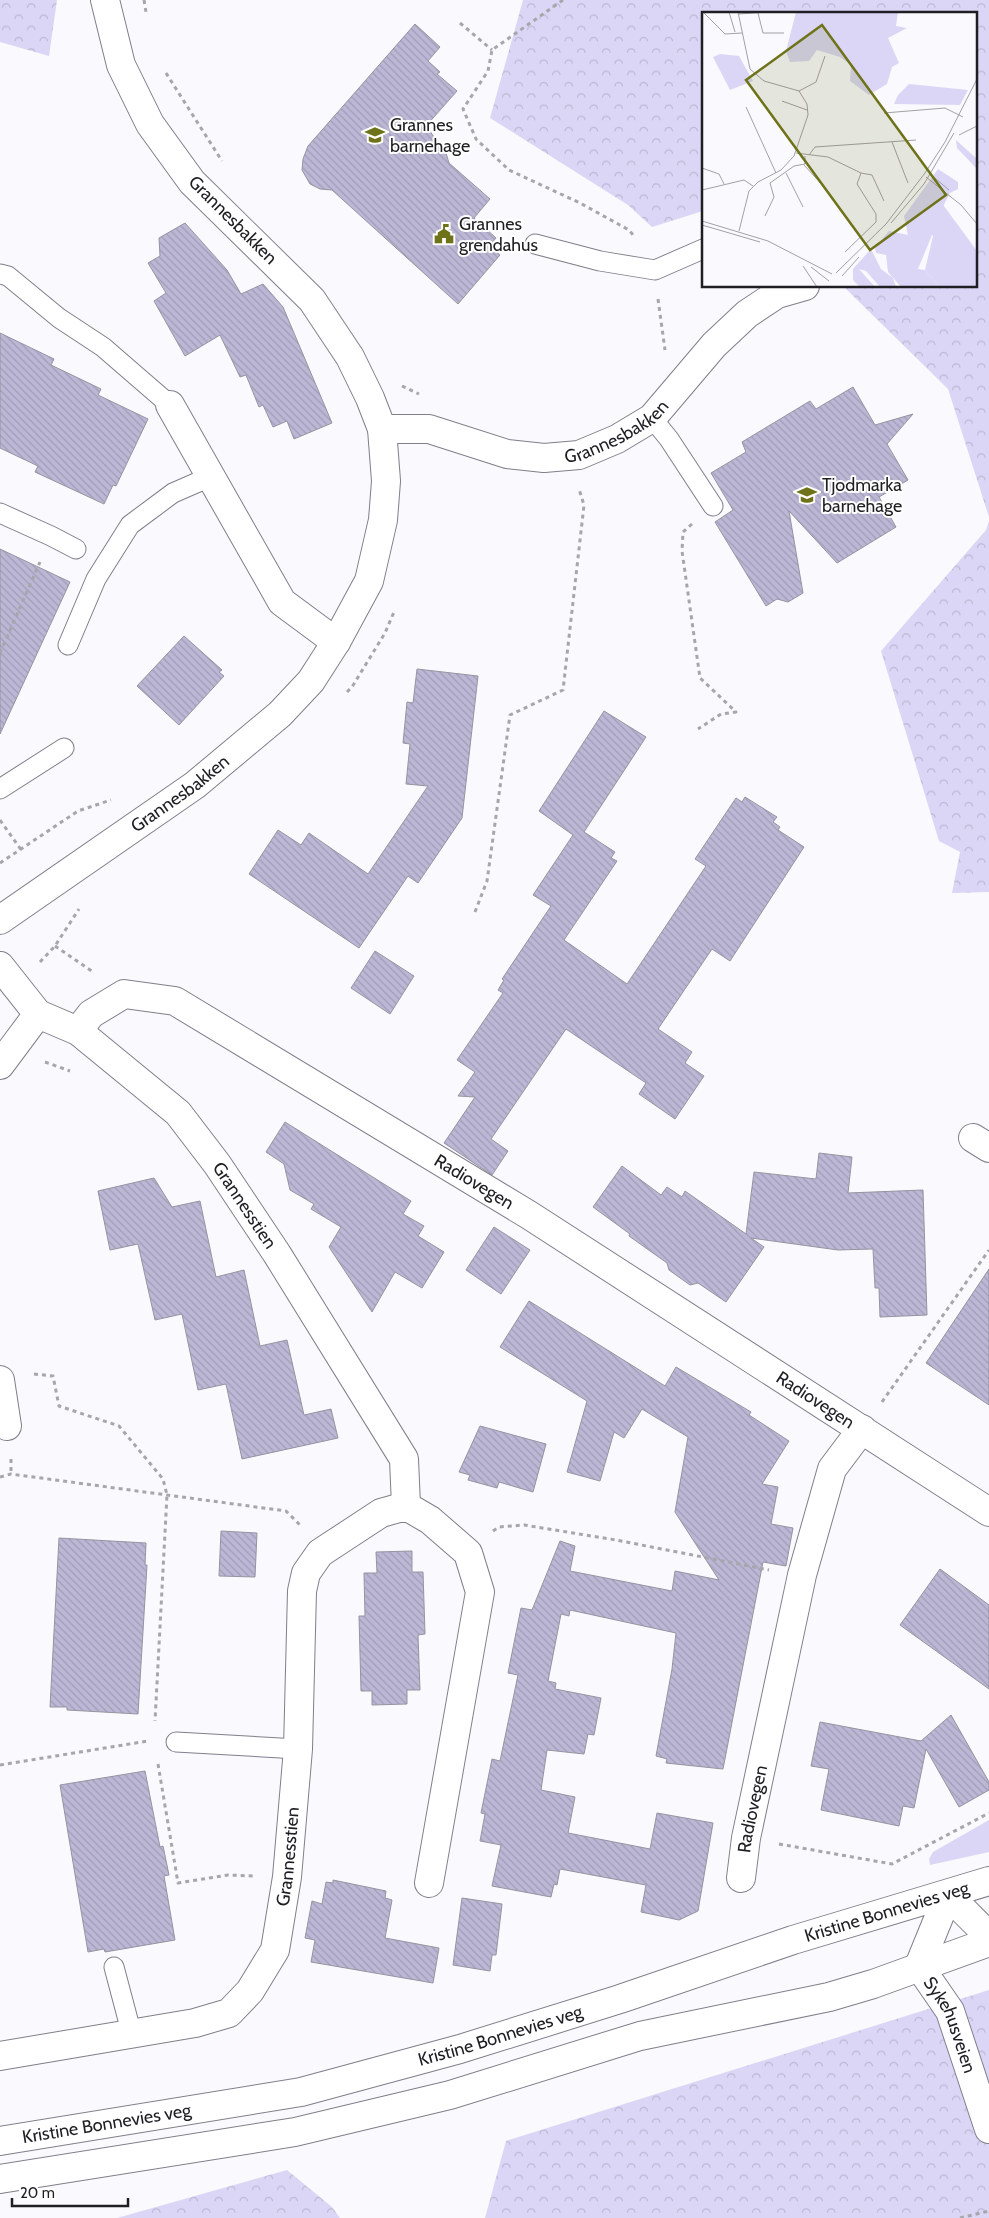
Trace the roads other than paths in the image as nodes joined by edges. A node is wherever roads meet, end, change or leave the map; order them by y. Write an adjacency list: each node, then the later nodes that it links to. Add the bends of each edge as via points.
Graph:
1 (105, 0): 9 (street, Grannesbakken, via 121,65 150,124 192,182 312,300 350,357)
2 (535, 244): 3 (lane, via 600,261 655,270)
3 (702, 248)
4 (0, 274): 7 (lane, via 8,276 59,318 103,348)
5 (790, 288): 6 (street, Grannesbakken)
6 (775, 290): 8 (street, Grannesbakken, via 714,345)
7 (170, 405): 10 (street)
8 (652, 418): 9 (street, Grannesbakken, via 617,439 579,455 544,458 506,454 429,429); 11 (lane)
9 (382, 429): 14 (street, Grannesbakken, via 386,481 383,520 368,581)
10 (212, 476): 14 (street, via 282,602); 15 (lane, via 173,493 130,525 96,579)
11 (713, 506)
12 (0, 513): 13 (lane)
13 (76, 549)
14 (336, 642): 18 (street, Grannesbakken, via 312,681 280,714 202,780)
15 (68, 645)
16 (64, 748): 17 (lane)
17 (0, 789)
18 (0, 920)
19 (0, 966): 20 (street, Grannesstien)
20 (38, 1014): 21 (street, Grannesstien); 22 (street)
21 (78, 1031): 25 (street, Radiovegen, via 91,1014 124,994 175,1001 529,1216); 26 (street, Grannesstien, via 178,1114 217,1164 404,1459)
22 (0, 1065)
23 (0, 1380): 24 (street)
24 (7, 1426)
25 (862, 1429): 27 (street, Radiovegen); 30 (street, Radiovegen, via 832,1469 802,1575 746,1838)
26 (406, 1506): 29 (street, Grannesstien, via 381,1513 336,1542 320,1553 306,1572 302,1591); 32 (street, via 430,1520 468,1553 480,1592)
27 (989, 1512)
28 (176, 1742): 29 (lane)
29 (298, 1749): 38 (street, Grannesstien, via 287,1877 275,1950 255,1985 230,2013)
30 (741, 1878)
31 (989, 1880): 33 (street, Kristine Bonnevies veg)
32 (429, 1883)
33 (948, 1895): 34 (street); 36 (street, Sykehusveien); 41 (street, Kristine Bonnevies veg, via 793,1940 460,2049 301,2092)
34 (989, 1936)
35 (989, 1942): 36 (street)
36 (919, 1966): 40 (street, Sykehusveien, via 950,2011); 42 (street, via 829,1997 640,2036 450,2095 295,2132)
37 (114, 1967): 38 (lane)
38 (132, 2035): 39 (street, Grannesstien)
39 (0, 2056)
40 (989, 2129)
41 (0, 2141)
42 (0, 2179)

